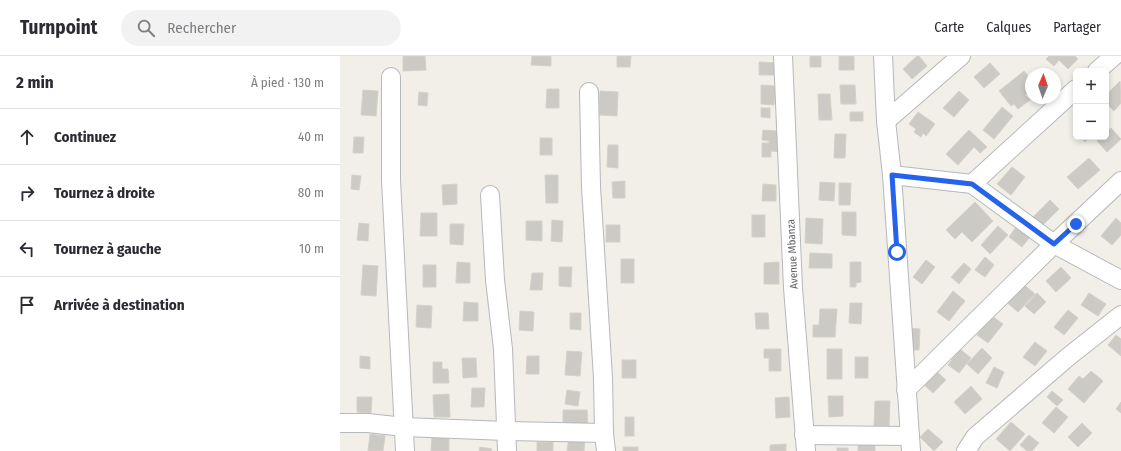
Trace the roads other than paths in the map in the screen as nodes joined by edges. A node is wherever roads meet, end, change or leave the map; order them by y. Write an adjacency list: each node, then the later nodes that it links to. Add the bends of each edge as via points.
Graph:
1 (783, 56): 22 (street, Avenue Mbanza, via 793,288)
2 (883, 56): 9 (street)
3 (961, 56): 9 (street)
4 (1114, 56): 5 (street)
5 (1100, 68)
6 (391, 77): 19 (street, via 391,180)
7 (589, 92): 21 (street, via 591,187 604,378)
8 (1073, 93): 12 (street)
9 (886, 121): 10 (street)
10 (892, 175): 12 (street); 17 (street)
11 (1121, 181): 14 (street)
12 (972, 184): 14 (street)
13 (490, 195): 20 (street, via 495,280 504,349)
14 (1054, 244): 15 (street); 17 (street)
15 (1121, 280)
16 (1121, 315): 27 (street, via 975,437)
17 (906, 390): 23 (street)
18 (340, 423): 19 (street)
19 (404, 427): 20 (street); 24 (street)
20 (506, 431): 21 (street); 25 (street)
21 (604, 433): 26 (street)
22 (805, 443): 23 (street)
23 (910, 444)
24 (405, 451)
25 (507, 451)
26 (606, 451)
27 (966, 451)

